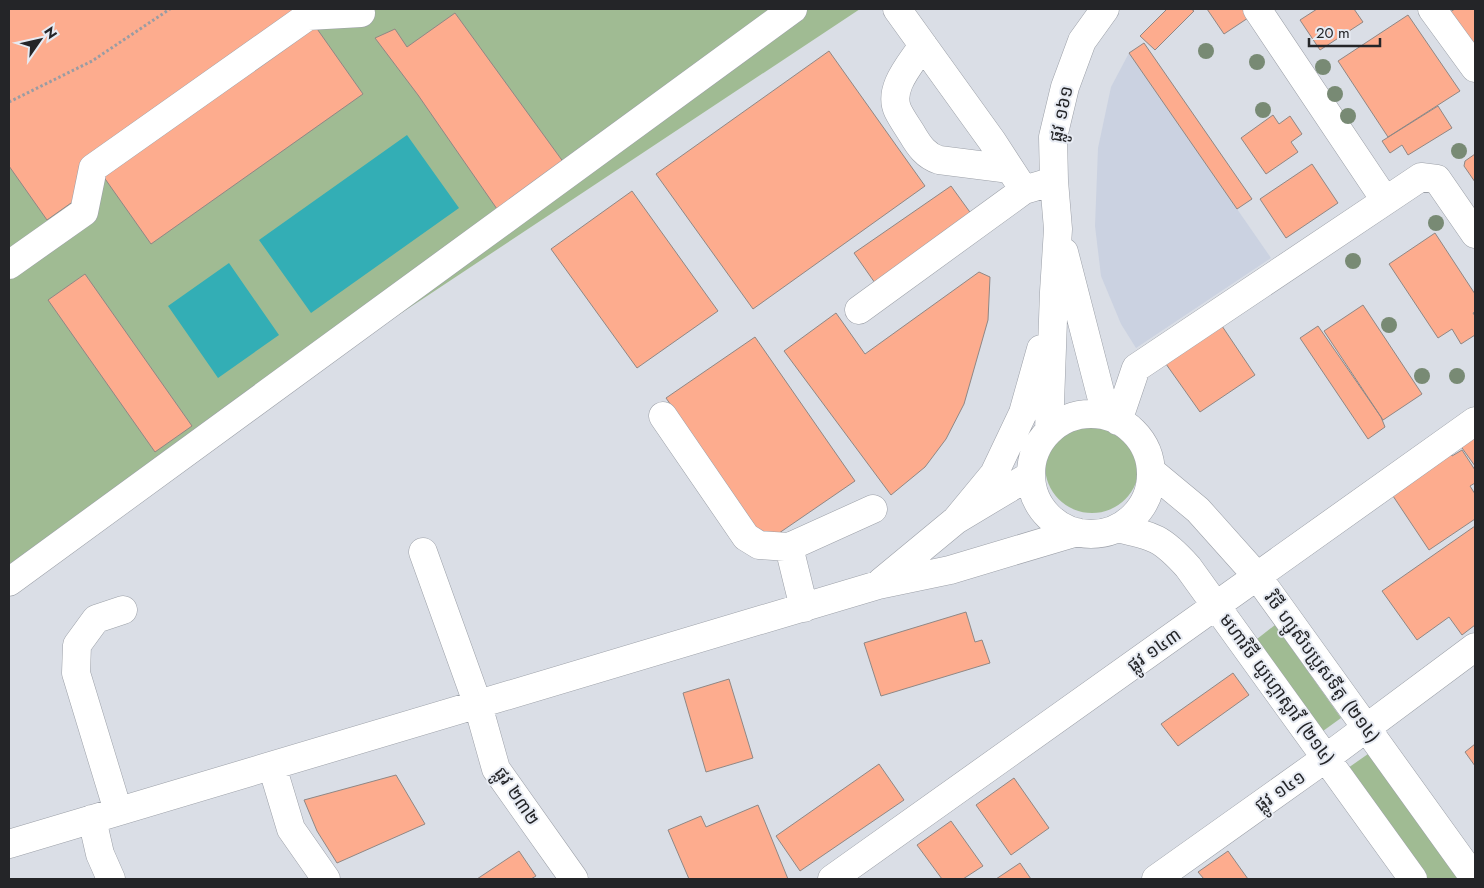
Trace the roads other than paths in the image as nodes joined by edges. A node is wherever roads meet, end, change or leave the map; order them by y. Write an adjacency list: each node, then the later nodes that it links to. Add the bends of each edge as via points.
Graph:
1 (793, 9): 30 (street)
2 (897, 9): 7 (street)
3 (1104, 9): 10 (street, ផ្លូវ ១៦១, via 1082,41 1066,87 1052,137)
4 (1257, 9): 11 (street)
5 (1432, 9): 8 (street)
6 (361, 13): 14 (street, via 308,16 93,168 84,212)
7 (923, 45): 9 (street); 9 (street, via 897,86 895,99 897,109 920,147 940,160)
8 (1475, 68)
9 (1017, 179): 10 (street); 16 (street)
10 (1054, 181): 12 (street, ផ្លូវ ១៦១)
11 (1385, 200): 13 (street, via 1420,177 1437,179); 18 (street, via 1136,368)
12 (1058, 229): 15 (street, ផ្លូវ ១៦១); 18 (street, ផ្លូវ ១៦១)
13 (1475, 234)
14 (9, 265)
15 (1054, 292): 20 (street, ផ្លូវ ១៦១); 24 (street, via 1022,413 994,474)
16 (859, 310)
17 (663, 416): 27 (street, via 746,536 759,545)
18 (1112, 418): 20 (street, via 1092,413 1078,415); 21 (street, via 1132,430 1142,442)
19 (1475, 421): 29 (street, ផ្លូវ ១៤៣)
20 (1049, 430): 22 (street, via 1032,459)
21 (1151, 471): 25 (street, via 1150,487 1138,512); 29 (street, វិថី ហ្សូសិបប្រូសទីតូ (២១៤), via 1198,510)
22 (1031, 475): 24 (street); 26 (street, via 1034,492 1044,511 1058,525)
23 (872, 509): 27 (street)
24 (956, 520): 31 (street)
25 (1117, 528): 26 (street, via 1097,534); 32 (street, មហាវិថី យូហ្គោស្លាវី (២១៤), via 1151,535 1171,548)
26 (1077, 532): 31 (street, via 950,570)
27 (789, 547): 33 (street)
28 (424, 552): 36 (street, ផ្លូវ ២៣២)
29 (1257, 576): 32 (street, ផ្លូវ ១៤៣); 37 (street, វិថី ហ្សូសិបប្រូសទីតូ (២១៤))
30 (9, 582)
31 (878, 585): 33 (street)
32 (1217, 605): 38 (street, មហាវិថី យូហ្គោស្លាវី (២១៤)); 46 (street, ផ្លូវ ១៤៣)
33 (804, 608): 36 (street)
34 (124, 610): 40 (street, via 96,619 77,645 76,664)
35 (1475, 647): 37 (street, ផ្លូវ ១៤១)
36 (478, 705): 39 (street); 45 (street, ផ្លូវ ២៣២, via 496,769)
37 (1367, 728): 38 (street, ផ្លូវ ១៤១); 49 (street, វិថី ហ្សូសិបប្រូសទីតូ (២១៤))
38 (1326, 758): 47 (street, ផ្លូវ ១៤១); 48 (street, មហាវិថី យូហ្គោស្លាវី (២១៤))
39 (272, 766): 40 (street); 44 (street, via 291,829)
40 (118, 811): 41 (street)
41 (92, 819): 42 (street); 43 (street, via 100,854)
42 (9, 844)
43 (111, 879)
44 (326, 879)
45 (574, 879)
46 (832, 879)
47 (1156, 879)
48 (1413, 879)
49 (1475, 879)

